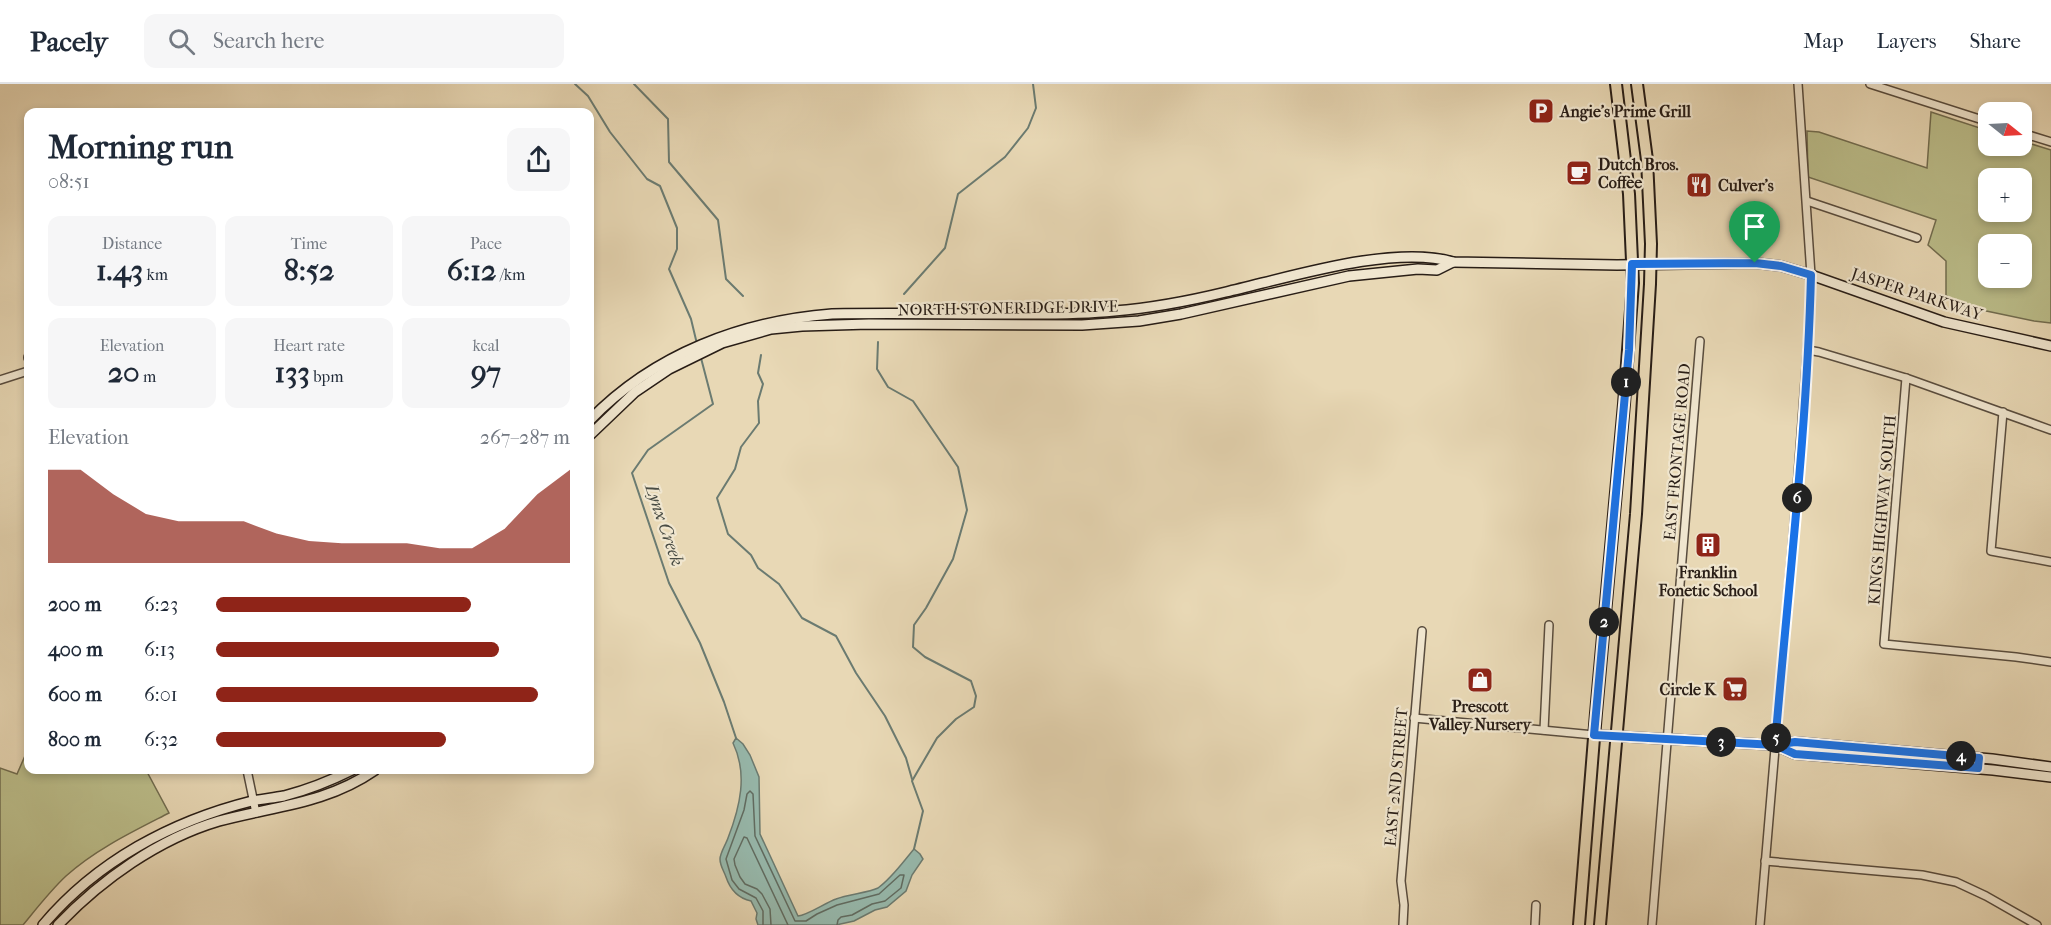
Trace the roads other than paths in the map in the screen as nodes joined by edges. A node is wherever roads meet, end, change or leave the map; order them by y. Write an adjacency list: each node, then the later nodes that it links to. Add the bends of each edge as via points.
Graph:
1 (1616, 84): 10 (main road, via 1629,194)
2 (1637, 84): 11 (main road, via 1647,160)
3 (1798, 84): 8 (street)
4 (1870, 84): 5 (street)
5 (1978, 118)
6 (2032, 136): 7 (street)
7 (2051, 142)
8 (1807, 201): 9 (street); 12 (street)
9 (1917, 238)
10 (1632, 264): 11 (street, NORTH STONERIDGE DRIVE); 16 (street, NORTH STONERIDGE DRIVE, via 1453,262 1437,257 1382,259 1314,270 1186,301 1114,311 805,316 764,324 690,348); 30 (main road, via 1629,350)
11 (1651, 264): 12 (street, NORTH STONERIDGE DRIVE, via 1755,263); 31 (main road)
12 (1811, 275): 14 (street, JASPER PARKWAY, via 1944,322); 15 (street)
13 (1700, 341): 32 (street, EAST FRONTAGE ROAD)
14 (2051, 346)
15 (1808, 350): 18 (street); 33 (street)
16 (675, 361): 21 (street, NORTH STONERIDGE DRIVE, via 634,382); 23 (street, NORTH STONERIDGE DRIVE)
17 (24, 372): 19 (street)
18 (1906, 378): 20 (street); 27 (street, KINGS HIGHWAY SOUTH, via 1884,644)
19 (0, 380)
20 (2003, 412): 22 (street); 24 (street, via 1991,551)
21 (594, 417)
22 (2051, 430)
23 (594, 431)
24 (2051, 562)
25 (1549, 625): 29 (street)
26 (1422, 631): 28 (street, EAST 2ND STREET)
27 (2051, 662)
28 (1414, 718): 29 (street); 47 (street, EAST 2ND STREET, via 1401,881)
29 (1544, 730): 30 (street)
30 (1594, 735): 31 (street); 49 (main road)
31 (1616, 737): 32 (street); 50 (main road)
32 (1667, 739): 33 (street); 51 (street, EAST FRONTAGE ROAD)
33 (1775, 745): 34 (street, via 1795,742); 36 (street, via 1795,754); 43 (street)
34 (1979, 758): 35 (street); 36 (street)
35 (2051, 767)
36 (1978, 768): 40 (street)
37 (248, 774): 41 (street)
38 (343, 774): 41 (street, via 306,790)
39 (367, 774): 42 (street, via 323,796)
40 (2051, 777)
41 (254, 801): 42 (street); 45 (street, via 183,823 130,851 78,889)
42 (256, 813): 46 (street, via 192,831 132,862 83,899)
43 (1765, 861): 52 (street); 53 (street, via 1922,875 1956,882)
44 (1536, 905): 48 (street)
45 (43, 925)
46 (58, 925)
47 (1403, 925)
48 (1535, 925)
49 (1580, 925)
50 (1600, 925)
51 (1652, 925)
52 (1760, 925)
53 (2037, 925)

